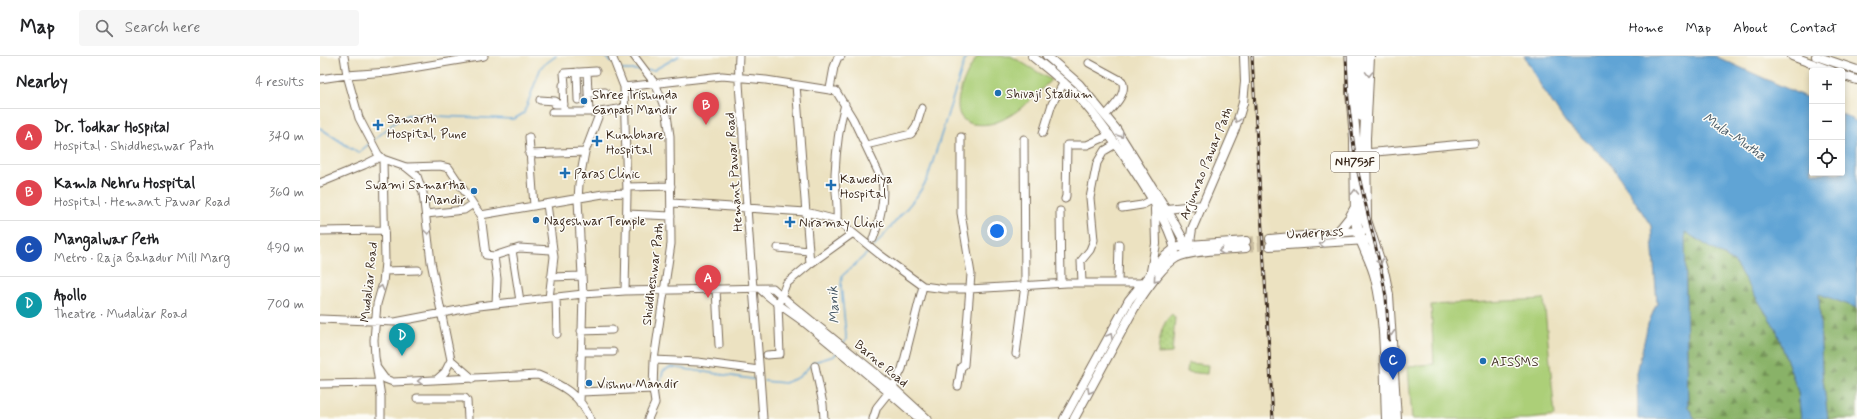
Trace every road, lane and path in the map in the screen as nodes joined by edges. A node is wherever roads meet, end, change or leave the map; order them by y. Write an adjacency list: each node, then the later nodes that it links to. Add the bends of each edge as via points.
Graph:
1 (344, 56): 21 (street)
2 (482, 56): 21 (street, via 388,72)
3 (612, 56): 29 (street)
4 (634, 56): 27 (street, Shiddheshwar Path)
5 (739, 56): 23 (street, Hemant Pawar Road)
6 (841, 56): 30 (street, via 834,67)
7 (1032, 56): 26 (main road)
8 (1047, 56): 44 (main road, via 1079,84)
9 (1244, 56): 67 (main road, Arjunrao Pawar Path, one-way to 67, via 1245,82 1235,129)
10 (1352, 56): 32 (highway, NH753F)
11 (1360, 56): 32 (highway, NH753F)
12 (1369, 56): 32 (highway, NH753F, one-way to 32)
13 (1792, 56): 16 (main road)
14 (1821, 57): 17 (main road)
15 (1089, 63): 44 (street, via 1122,81 1124,85 1120,98)
16 (1824, 68)
17 (1857, 70)
18 (596, 71): 20 (street)
19 (577, 72): 20 (street); 35 (street); 37 (street, via 564,73)
20 (587, 72): 33 (street)
21 (347, 75): 24 (street); 56 (street, via 359,118)
22 (1845, 76): 25 (main road)
23 (738, 78): 27 (street, via 722,76); 28 (street); 69 (street, Hemant Pawar Road)
24 (320, 79)
25 (1857, 80)
26 (1064, 82): 45 (street, via 1052,104); 46 (main road)
27 (654, 83): 29 (street); 59 (street, Shiddheshwar Path, via 667,116)
28 (796, 85): 30 (street); 74 (street)
29 (624, 87): 38 (street)
30 (830, 89): 36 (street, via 838,93)
31 (605, 92): 33 (street)
32 (1360, 92): 43 (highway, NH753F); 54 (highway, NH753F)
33 (588, 93): 41 (street)
34 (540, 100): 37 (street, via 555,101 555,104)
35 (578, 100)
36 (845, 104): 52 (street); 79 (street, via 835,174)
37 (564, 108): 40 (street); 41 (street)
38 (624, 108): 42 (street); 60 (street)
39 (922, 108): 52 (street, via 911,134)
40 (552, 112)
41 (589, 112): 42 (street)
42 (600, 112): 53 (street)
43 (1357, 112): 54 (highway, NH753F); 71 (highway, NH753F, one-way to 43)
44 (1106, 115): 72 (main road, one-way to 72)
45 (1043, 133)
46 (1110, 135): 51 (main road); 61 (street, via 1087,145 1067,145)
47 (529, 137): 55 (street)
48 (961, 137): 115 (street, via 961,213 971,274)
49 (1024, 139): 110 (street)
50 (1474, 143): 54 (street)
51 (1116, 144): 66 (main road); 106 (street, via 1104,151 1097,163 1090,198 1094,240 1081,261)
52 (866, 145): 87 (street, via 879,171 883,190 882,216)
53 (585, 152): 55 (street); 62 (street)
54 (1365, 153): 86 (highway, NH753F, via 1366,220)
55 (529, 154): 68 (street)
56 (381, 157): 57 (street); 58 (street); 81 (street, Mudaliar Road)
57 (406, 167): 64 (street, via 449,168); 75 (street, via 417,176)
58 (320, 183)
59 (671, 186): 60 (street); 63 (street, Shiddheshwar Path)
60 (627, 190): 62 (street); 76 (street)
61 (1065, 199)
62 (578, 200): 65 (street); 104 (street)
63 (672, 203): 69 (street); 78 (street, Shiddheshwar Path)
64 (473, 204): 75 (street, via 464,210); 77 (street)
65 (547, 204): 68 (street); 95 (street)
66 (1153, 204): 70 (street); 93 (main road); 103 (main road, via 1156,236)
67 (1203, 205): 72 (main road); 80 (main road, Arjunrao Pawar Path)
68 (534, 206): 77 (street)
69 (747, 208): 74 (street); 112 (street, Hemant Pawar Road)
70 (1122, 208)
71 (1355, 208): 83 (highway, NH753F); 85 (highway)
72 (1167, 209): 89 (main road)
73 (1060, 210): 109 (street)
74 (806, 212): 79 (street); 96 (street)
75 (426, 214): 124 (street, one-way to 124, via 431,262)
76 (627, 214): 78 (street); 117 (street)
77 (480, 215): 98 (street, via 485,252 489,257)
78 (671, 216): 116 (street, Shiddheshwar Path, via 671,244)
79 (837, 220): 84 (street)
80 (1196, 220): 89 (main road, Arjunrao Pawar Path); 91 (main road, via 1195,236)
81 (385, 230): 82 (street); 102 (street, Mudaliar Road)
82 (320, 231)
83 (1357, 231): 85 (main road, Underpass); 86 (main road, Underpass); 88 (highway, NH753F)
84 (852, 233): 100 (street); 111 (street)
85 (1338, 233): 88 (main road, Underpass, one-way to 85, via 1270,243)
86 (1370, 235): 88 (main road, Underpass); 165 (highway, NH753F, one-way to 165, via 1388,295)
87 (873, 239)
88 (1361, 241): 164 (highway, NH753F, via 1372,264 1380,296)
89 (1186, 243): 91 (main road); 93 (main road); 97 (main road)
90 (1118, 244): 107 (street)
91 (1199, 245): 97 (main road, one-way to 97, via 1246,245)
92 (778, 248): 96 (street)
93 (1175, 248): 99 (main road); 103 (main road)
94 (512, 250): 95 (street); 98 (street); 121 (street)
95 (552, 250): 105 (street, via 554,257)
96 (809, 251): 100 (street)
97 (1190, 254): 99 (main road)
98 (494, 256): 122 (street, via 497,279)
99 (1176, 259): 163 (main road, one-way to 163, via 1148,288 1136,305)
100 (810, 264): 119 (street, via 786,284)
101 (418, 270): 102 (street)
102 (384, 271): 126 (street, Mudaliar Road, one-way to 102)
103 (1150, 272): 108 (main road)
104 (582, 276): 105 (street); 118 (street)
105 (551, 277): 120 (street)
106 (1082, 282): 107 (street); 109 (street)
107 (1118, 282): 108 (street)
108 (1141, 283): 162 (main road, one-way to 108, via 1129,300)
109 (1061, 284): 110 (street)
110 (1024, 285): 115 (street); 134 (street)
111 (923, 286): 115 (street); 147 (street, via 902,369)
112 (752, 287): 113 (street, Barne Road); 114 (street, Barne Road); 140 (street, Hemant Pawar Road)
113 (716, 288): 116 (street, Barne Road); 130 (street)
114 (760, 288): 119 (street, Barne Road, via 773,288); 123 (street, Barne Road)
115 (970, 289): 146 (street, via 964,365 961,367)
116 (665, 290): 117 (street, Barne Road); 137 (street, Shiddheshwar Path)
117 (625, 291): 118 (street, Barne Road)
118 (583, 294): 120 (street, Barne Road); 128 (street)
119 (783, 296): 123 (street); 131 (street, Barne Road)
120 (553, 297): 121 (street, Barne Road); 129 (street)
121 (520, 301): 122 (street, Barne Road)
122 (496, 304): 124 (street, Barne Road)
123 (778, 305): 131 (street, Barne Road); 135 (street, via 780,354)
124 (442, 313): 126 (street, Barne Road, via 395,322); 136 (street)
125 (320, 319): 126 (street, Barne Road)
126 (376, 322): 139 (street, Mudaliar Road, via 374,340)
127 (612, 330): 128 (street)
128 (581, 331): 132 (street)
129 (558, 334)
130 (719, 345)
131 (840, 348): 147 (street, Barne Road)
132 (581, 352): 133 (street); 149 (street)
133 (613, 352)
134 (1016, 354)
135 (767, 355)
136 (451, 360): 141 (street); 142 (street)
137 (654, 360): 140 (street, via 698,362); 148 (street, Shiddheshwar Path)
138 (815, 366): 158 (street)
139 (377, 368): 143 (street, via 385,379); 144 (street, Mudaliar Road)
140 (759, 372): 157 (street, Hemant Pawar Road)
141 (473, 379): 142 (street); 152 (street, via 538,375 574,394)
142 (436, 380): 143 (street, one-way to 143)
143 (393, 382): 150 (street, via 384,390)
144 (378, 383): 145 (street); 150 (street, Mudaliar Road)
145 (320, 384)
146 (958, 386)
147 (891, 389): 159 (street, via 877,407); 160 (street, Barne Road); 161 (street, Barne Road)
148 (653, 390): 149 (street); 156 (street, Shiddheshwar Path, via 655,402)
149 (581, 392): 152 (street)
150 (381, 397): 154 (street, Mudaliar Road)
151 (417, 398): 155 (street, via 466,398)
152 (580, 403): 153 (street)
153 (588, 417)
154 (381, 419)
155 (468, 419)
156 (648, 419)
157 (763, 419)
158 (824, 419)
159 (873, 419)
160 (919, 419)
161 (928, 419)
162 (1064, 419)
163 (1074, 419)
164 (1387, 419)
165 (1396, 419)

